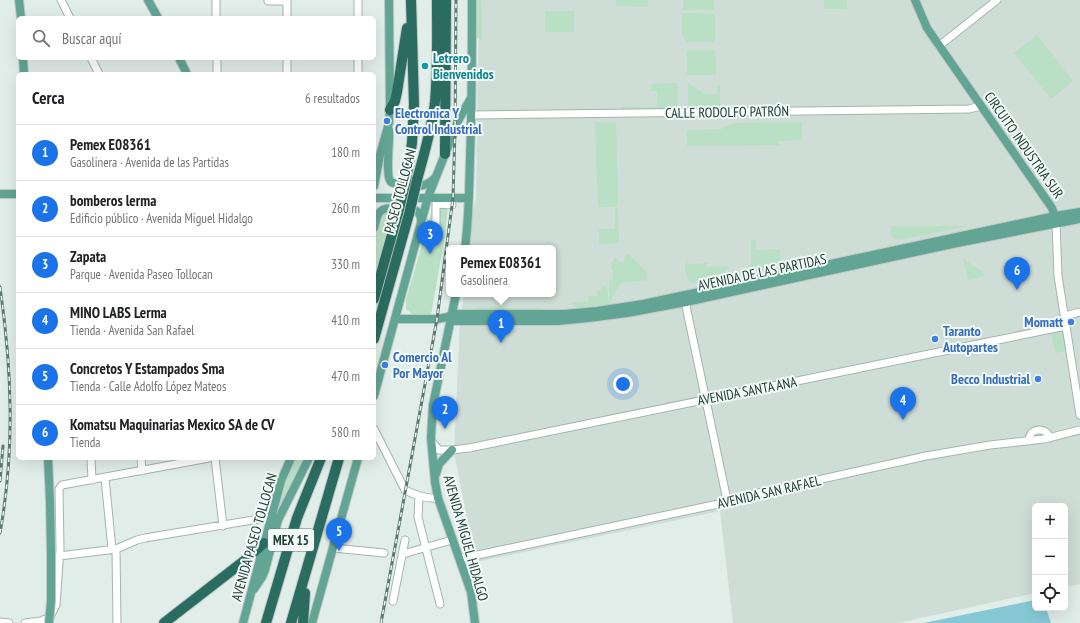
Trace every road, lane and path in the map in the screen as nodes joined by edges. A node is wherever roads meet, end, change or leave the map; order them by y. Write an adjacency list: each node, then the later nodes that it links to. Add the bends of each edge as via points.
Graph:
1 (19, 0): 15 (main road)
2 (61, 0): 16 (street)
3 (148, 0): 17 (main road)
4 (216, 0): 18 (street)
5 (287, 0): 13 (street); 19 (street)
6 (358, 0): 20 (street)
7 (389, 0): 36 (main road)
8 (437, 0): 62 (highway, PASEO TOLLOCAN, bridge, via 436,81 431,123 409,214)
9 (446, 0): 39 (highway)
10 (472, 0): 34 (main road)
11 (915, 0): 21 (main road, CIRCUITO INDUSTRIA SUR, via 927,28)
12 (997, 0): 21 (street)
13 (268, 1)
14 (411, 1): 36 (highway, via 397,92); 54 (highway, PASEO TOLLOCAN, bridge, via 414,105 412,143 406,180)
15 (21, 16)
16 (69, 16)
17 (157, 16)
18 (216, 16)
19 (287, 16)
20 (358, 16)
21 (939, 46): 35 (main road, CIRCUITO INDUSTRIA SUR)
22 (23, 60): 28 (main road)
23 (92, 60): 29 (street)
24 (180, 60): 30 (main road)
25 (217, 60): 31 (street)
26 (287, 60): 32 (street)
27 (358, 60): 33 (street)
28 (24, 72)
29 (98, 72)
30 (186, 72)
31 (217, 72)
32 (287, 72)
33 (358, 72)
34 (471, 98): 37 (main road); 39 (main road, via 459,119)
35 (981, 106): 37 (street, CALLE RODOLFO PATRÓN, via 969,109); 50 (main road, CIRCUITO INDUSTRIA SUR, via 1052,208)
36 (390, 110): 38 (main road)
37 (472, 115): 46 (main road)
38 (389, 123): 40 (main road); 41 (main road, via 388,174 391,181 395,184 421,186)
39 (445, 154): 41 (main road)
40 (376, 176)
41 (435, 178): 44 (main road)
42 (0, 194): 43 (main road)
43 (16, 194)
44 (428, 197): 45 (main road); 46 (main road); 52 (main road)
45 (376, 198)
46 (469, 198): 53 (main road)
47 (452, 205): 52 (street, via 436,204 436,226)
48 (1080, 212): 50 (main road, AVENIDA DE LAS PARTIDAS)
49 (1080, 219): 50 (main road, AVENIDA DE LAS PARTIDAS)
50 (1056, 220): 56 (main road, AVENIDA DE LAS PARTIDAS); 58 (street, CIRCUITO INDUSTRIA SUR, via 1057,264); 59 (main road, AVENIDA DE LAS PARTIDAS, via 617,308 564,314)
51 (376, 222): 52 (main road, via 379,212 388,208 414,210 419,214)
52 (421, 222): 60 (main road)
53 (465, 245)
54 (376, 292)
55 (455, 297): 59 (main road, AVENIDA MIGUEL HIDALGO)
56 (686, 302): 59 (main road, AVENIDA DE LAS PARTIDAS, via 571,320); 64 (street)
57 (1080, 312): 58 (street)
58 (1064, 316): 61 (street, CIRCUITO INDUSTRIA SUR)
59 (450, 317): 60 (main road, AVENIDA DE LAS PARTIDAS); 68 (main road, AVENIDA MIGUEL HIDALGO, via 433,405)
60 (395, 319): 63 (main road)
61 (1066, 326): 64 (street, AVENIDA SANTA ANA); 65 (street, CIRCUITO INDUSTRIA SUR)
62 (376, 331)
63 (376, 389)
64 (705, 399): 69 (street, AVENIDA SANTA ANA); 86 (street)
65 (1080, 415)
66 (1080, 430): 86 (street, AVENIDA SAN RAFAEL, via 1050,438 926,456)
67 (376, 433): 84 (street, via 405,490)
68 (432, 442): 69 (street, AVENIDA SANTA ANA, via 439,450); 83 (main road, AVENIDA MIGUEL HIDALGO)
69 (452, 450): 83 (main road, via 439,464)
70 (48, 460): 106 (main road, bridge, via 51,552)
71 (91, 460): 82 (street)
72 (141, 460): 80 (street)
73 (199, 460): 80 (street)
74 (215, 460): 88 (street)
75 (291, 460): 87 (main road, AVENIDA PASEO TOLLOCAN, via 281,481)
76 (308, 460): 100 (main road, via 281,514 262,577)
77 (320, 460): 110 (highway, MEX 15, via 297,518)
78 (338, 460): 98 (highway, MEX 15)
79 (357, 460): 92 (main road)
80 (142, 471): 81 (street)
81 (105, 478): 82 (street); 94 (street)
82 (92, 480): 97 (street, via 62,485 59,489)
83 (435, 482): 85 (main road, AVENIDA MIGUEL HIDALGO)
84 (419, 496): 85 (street); 93 (street, via 418,517)
85 (438, 498): 90 (main road, AVENIDA MIGUEL HIDALGO)
86 (727, 500): 99 (street, AVENIDA SAN RAFAEL, via 723,503)
87 (271, 517): 88 (street); 91 (main road, AVENIDA PASEO TOLLOCAN)
88 (223, 526): 94 (street, via 145,538)
89 (405, 540): 96 (street)
90 (452, 540): 93 (street); 99 (main road, AVENIDA MIGUEL HIDALGO)
91 (264, 543): 100 (main road, AVENIDA PASEO TOLLOCAN); 108 (highway)
92 (333, 548): 95 (street); 113 (main road)
93 (426, 548): 96 (street); 102 (street)
94 (114, 549): 97 (street); 107 (street)
95 (384, 553)
96 (403, 554): 101 (street)
97 (59, 556): 105 (street, via 58,590 54,610 41,621)
98 (309, 559): 111 (highway, MEX 15); 112 (highway)
99 (459, 559): 114 (main road, AVENIDA MIGUEL HIDALGO, via 471,592)
100 (251, 594): 109 (main road, AVENIDA PASEO TOLLOCAN)
101 (393, 601)
102 (440, 604)
103 (0, 622): 104 (street)
104 (9, 623)
105 (25, 623)
106 (49, 623)
107 (117, 623)
108 (164, 623)
109 (243, 623)
110 (266, 623)
111 (291, 623)
112 (303, 623)
113 (312, 623)
114 (475, 623)

